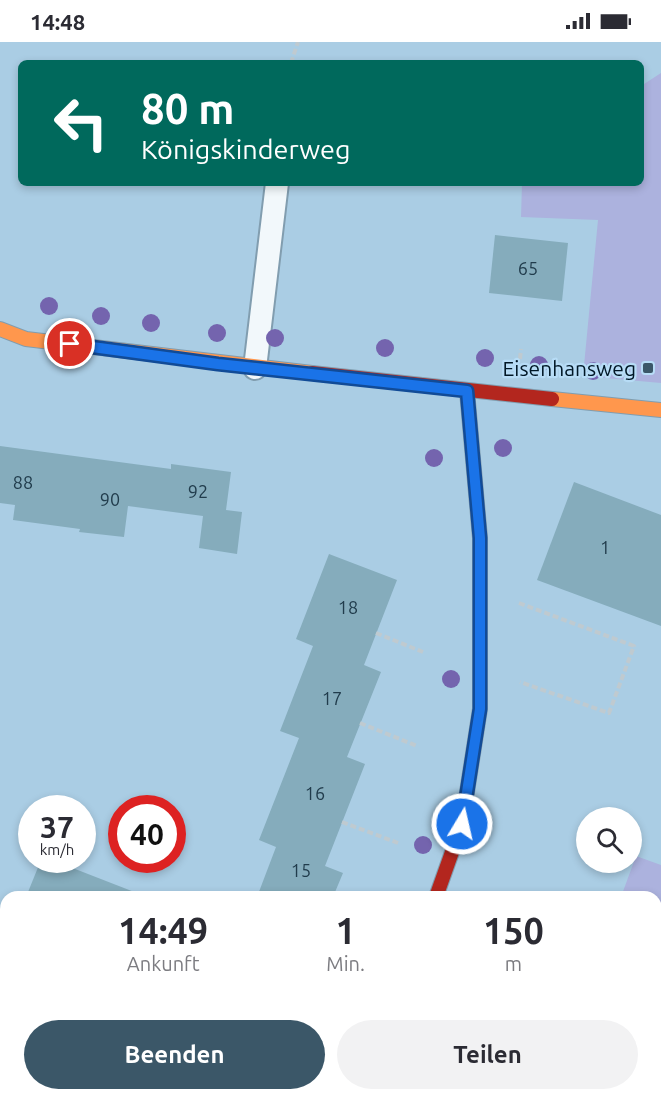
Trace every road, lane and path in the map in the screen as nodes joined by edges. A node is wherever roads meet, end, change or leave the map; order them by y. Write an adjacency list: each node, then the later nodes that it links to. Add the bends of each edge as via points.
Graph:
1 (298, 42): 2 (path)
2 (292, 60)
3 (277, 186): 5 (lane)
4 (0, 329): 5 (street, via 27,339)
5 (255, 368): 6 (street)
6 (467, 391): 7 (street); 16 (street, via 480,538 480,709 462,824)
7 (661, 410)
8 (519, 603): 11 (path, via 634,646 609,713)
9 (376, 633): 10 (path)
10 (423, 652)
11 (520, 682)
12 (360, 723): 13 (path)
13 (417, 746)
14 (342, 822): 15 (path)
15 (398, 843)
16 (438, 891)

